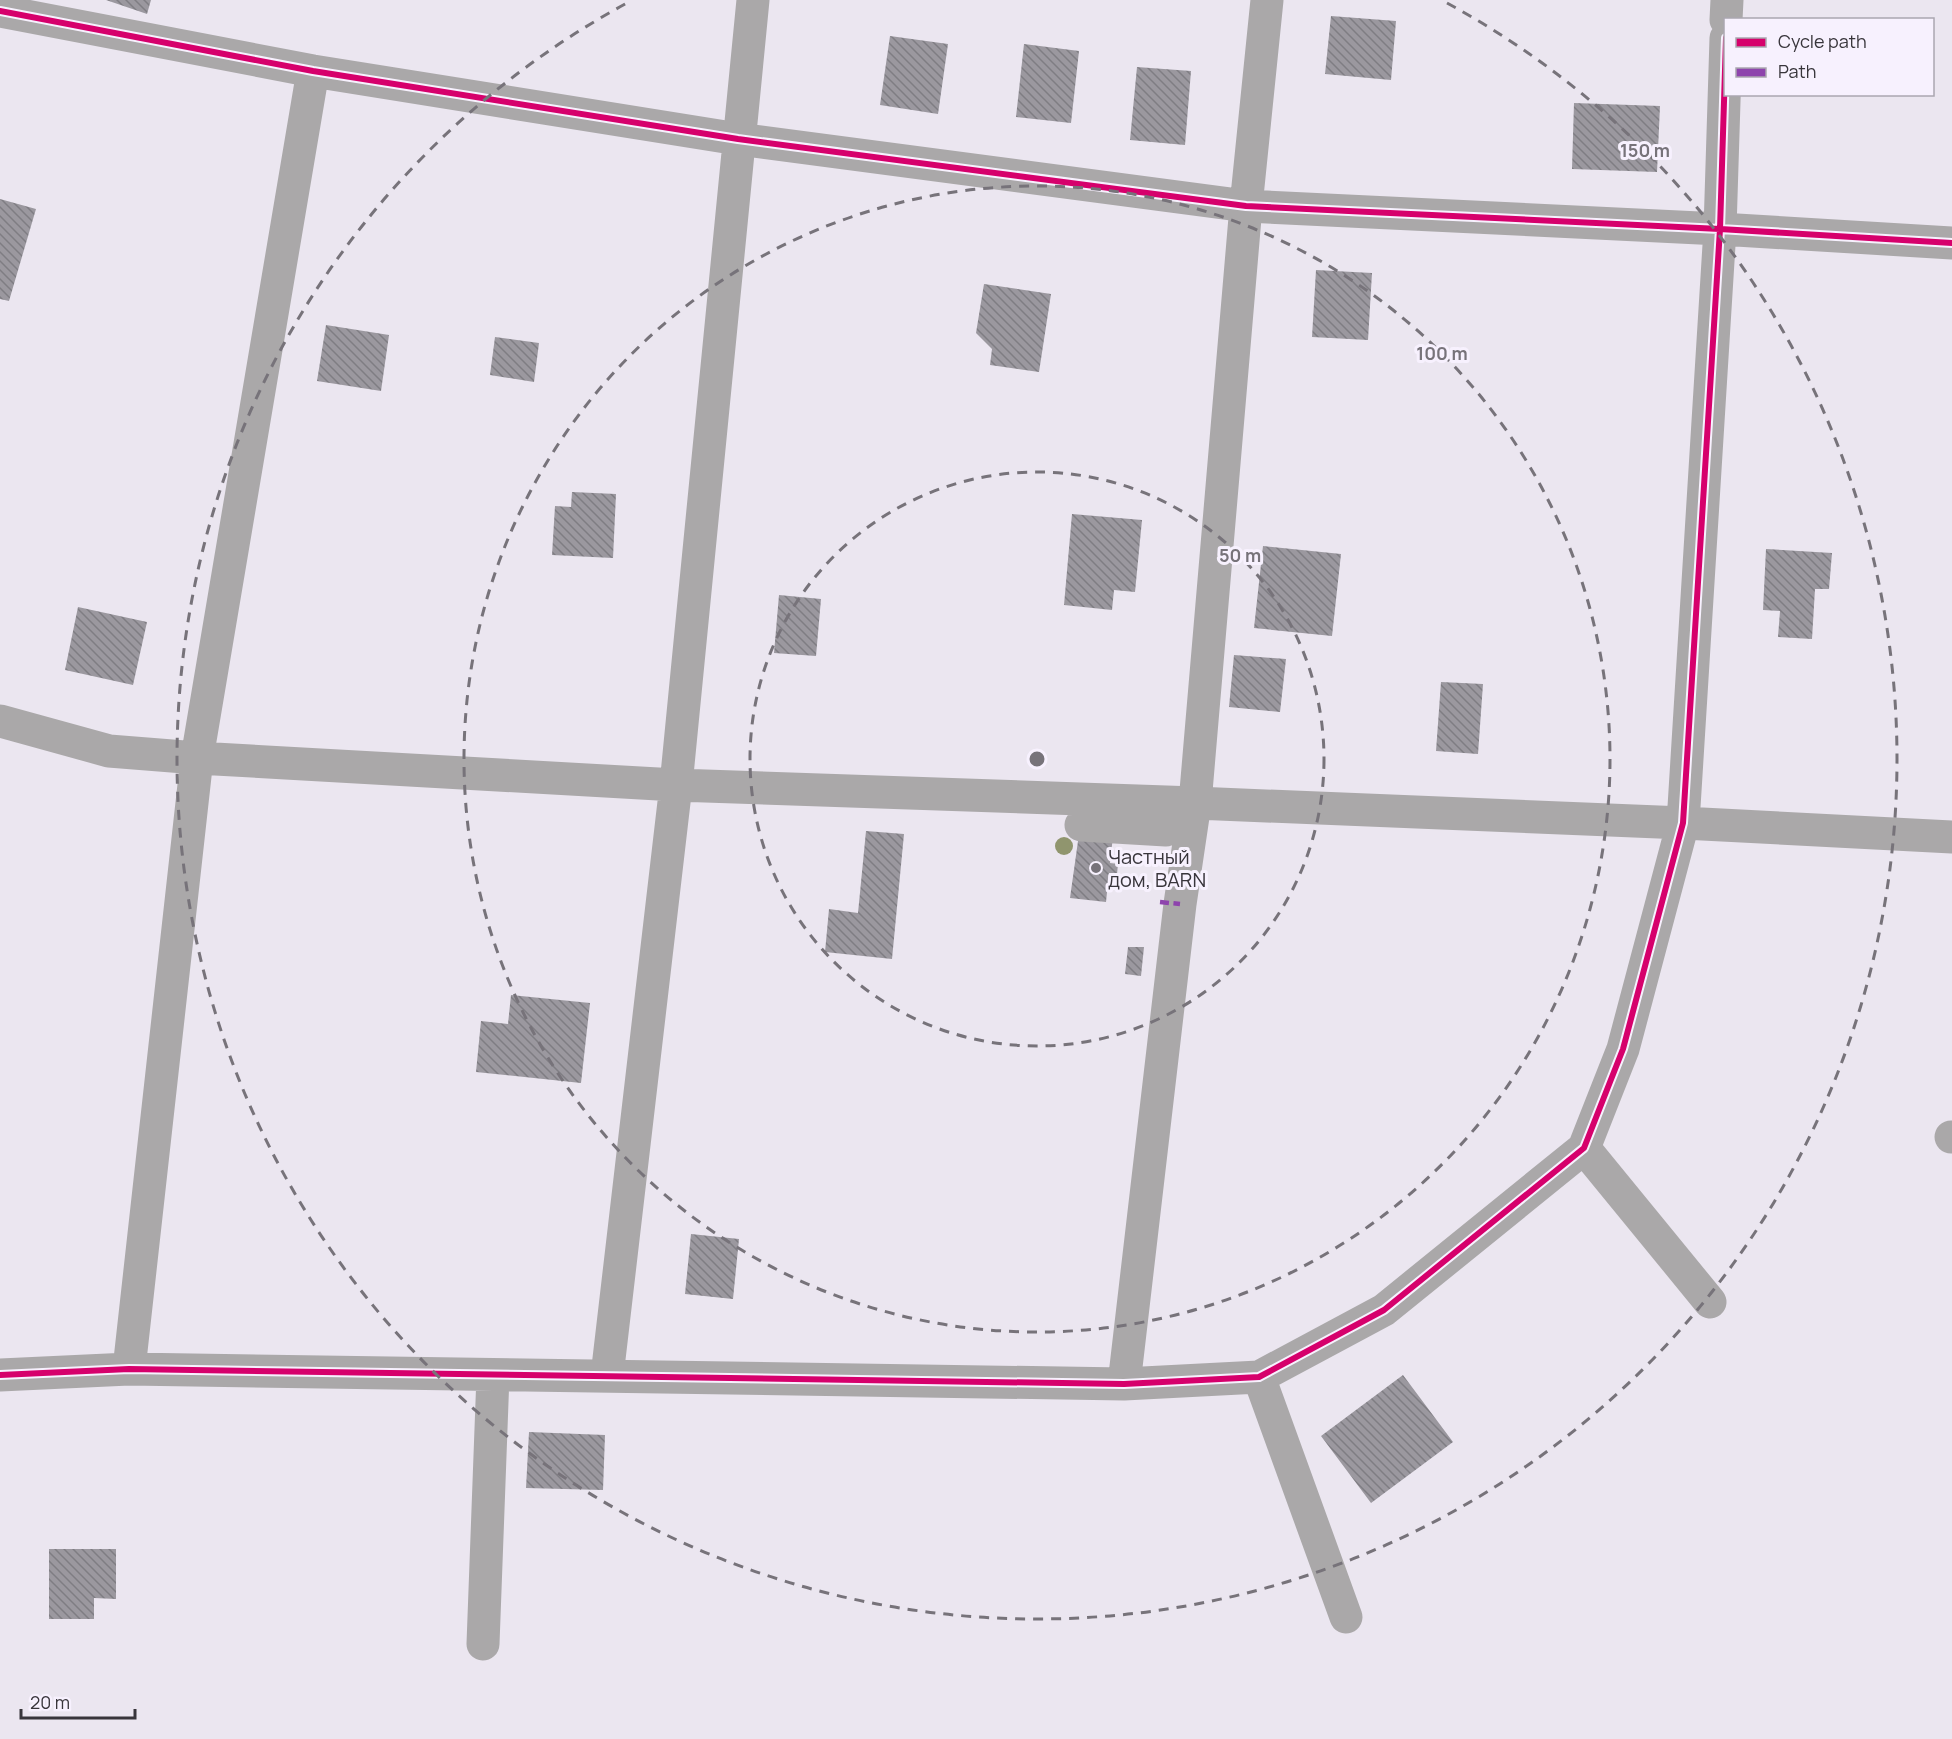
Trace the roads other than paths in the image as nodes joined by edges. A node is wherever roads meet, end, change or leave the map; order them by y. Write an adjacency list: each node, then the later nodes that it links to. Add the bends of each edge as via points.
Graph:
1 (753, 0): 8 (street)
2 (1268, 0): 9 (street)
3 (1727, 0): 5 (street)
4 (0, 11): 6 (street)
5 (1726, 18)
6 (313, 71): 8 (street); 13 (street)
7 (1724, 76): 10 (street)
8 (738, 139): 9 (street); 14 (street)
9 (1246, 206): 10 (street); 15 (street)
10 (1720, 229): 11 (street); 16 (street)
11 (1952, 243)
12 (0, 721): 13 (street, via 109,751)
13 (197, 758): 14 (street); 21 (street)
14 (676, 785): 15 (street); 23 (street)
15 (1195, 803): 16 (street); 17 (street, via 1166,830); 26 (street)
16 (1683, 823): 18 (street); 19 (street, via 1623,1049)
17 (1081, 825)
18 (1952, 837)
19 (1584, 1148): 20 (street); 24 (street, via 1384,1310)
20 (1710, 1302)
21 (129, 1369): 22 (street); 25 (street)
22 (493, 1375): 23 (street); 28 (street)
23 (607, 1376): 26 (street)
24 (1258, 1377): 26 (street); 27 (street)
25 (0, 1379)
26 (1124, 1384)
27 (1346, 1617)
28 (483, 1644)

